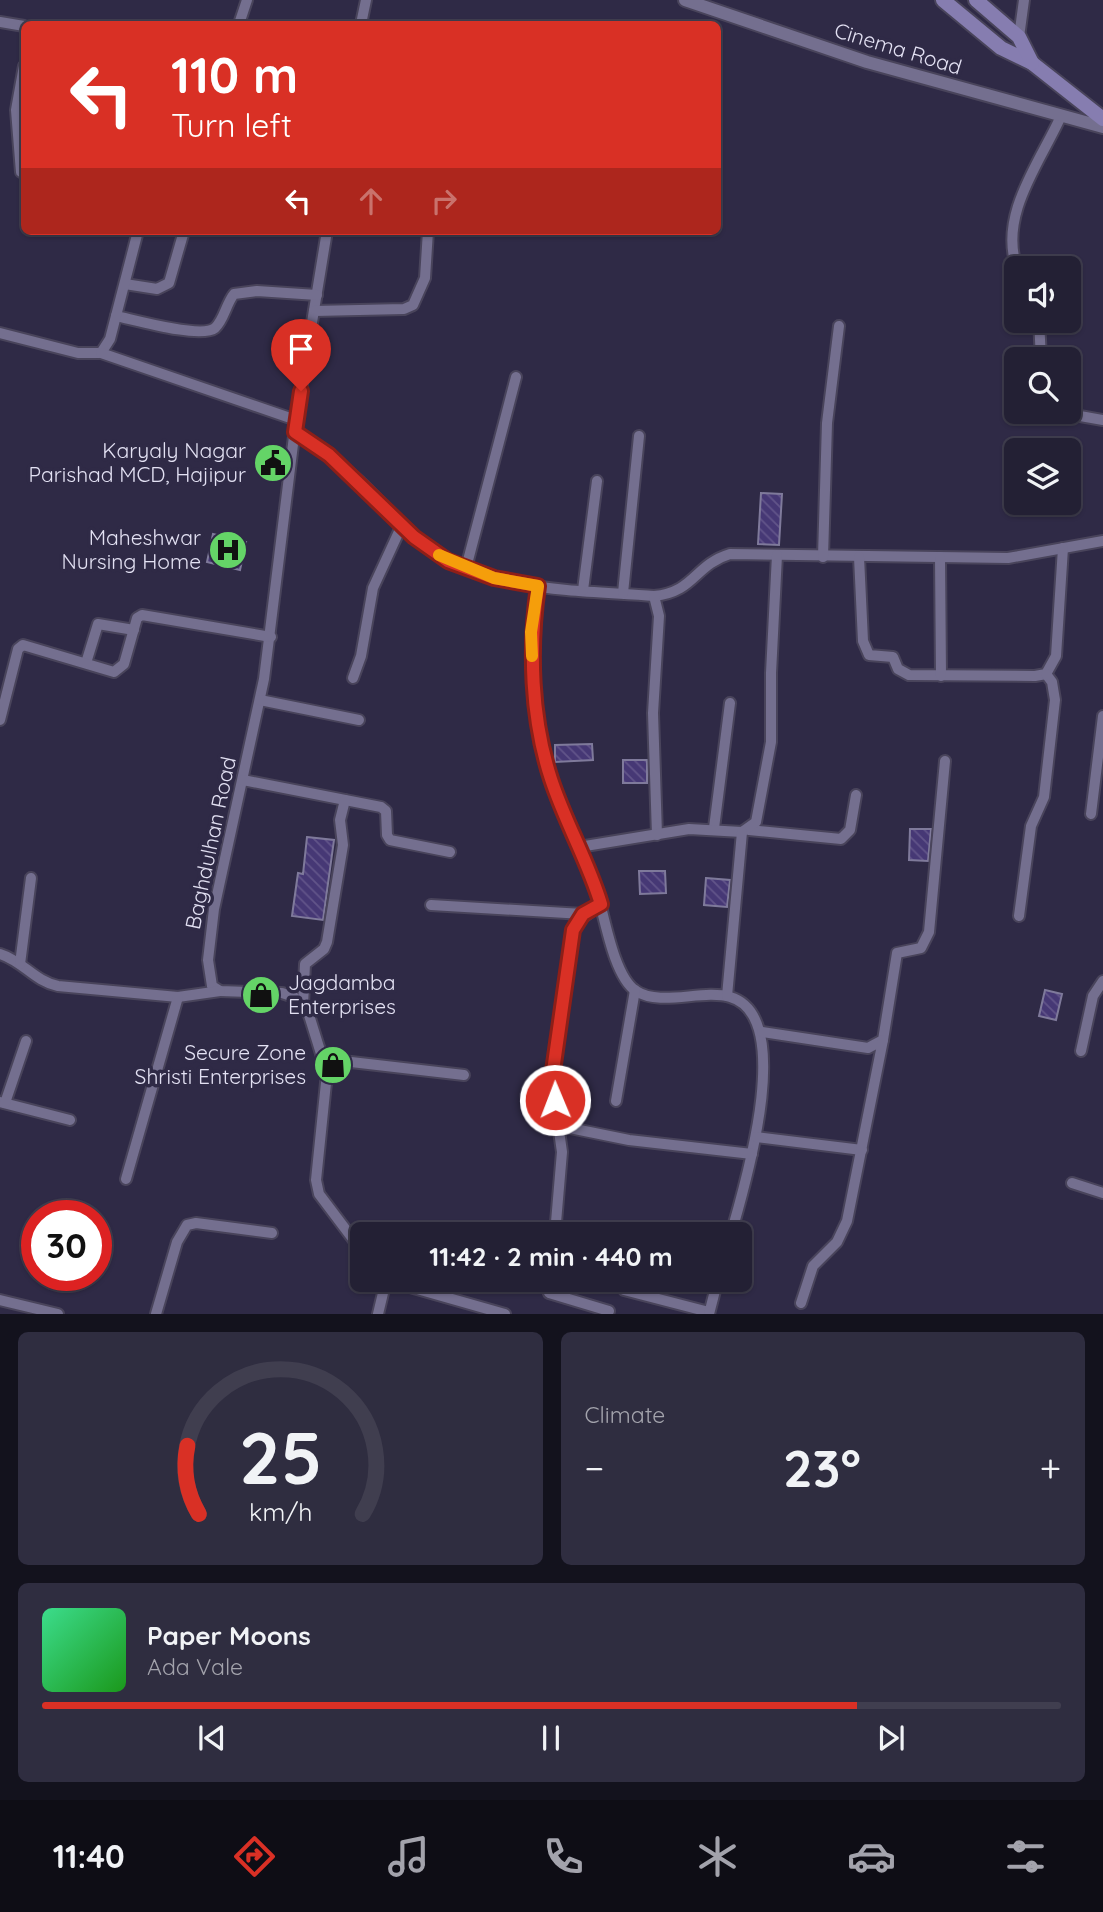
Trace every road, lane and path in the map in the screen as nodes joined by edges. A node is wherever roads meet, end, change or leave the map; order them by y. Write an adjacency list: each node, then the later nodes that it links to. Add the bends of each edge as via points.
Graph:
1 (247, 0): 7 (street)
2 (366, 0): 8 (street)
3 (685, 0): 14 (street, Cinema Road, via 867,62)
4 (943, 0): 12 (main road, via 1001,48)
5 (976, 0): 11 (main road)
6 (1024, 0): 11 (street)
7 (240, 21)
8 (362, 21)
9 (0, 22): 10 (street)
10 (21, 26)
11 (1019, 37): 12 (main road)
12 (1032, 63): 15 (main road)
13 (21, 82): 17 (street, via 16,110)
14 (1061, 116): 16 (street, Cinema Road); 22 (street, via 1021,193)
15 (1103, 119)
16 (1103, 127)
17 (21, 172)
18 (137, 235): 23 (street)
19 (183, 235): 23 (street, via 169,283 157,289)
20 (326, 235): 24 (street, Baghdulhan Road)
21 (428, 235): 25 (street, via 425,278 413,305)
22 (1016, 256)
23 (125, 284): 26 (street)
24 (317, 295): 25 (street, Baghdulhan Road); 26 (street, via 234,294 218,325 204,332)
25 (314, 311): 33 (street, Baghdulhan Road)
26 (116, 316): 29 (street)
27 (839, 327): 42 (street, via 827,423)
28 (0, 333): 29 (street, via 78,353)
29 (104, 350): 33 (street)
30 (516, 377): 43 (street)
31 (1081, 416): 32 (street)
32 (1103, 420)
33 (295, 426): 36 (street); 49 (street, Baghdulhan Road)
34 (639, 436): 46 (street)
35 (597, 481): 45 (street)
36 (402, 524): 43 (street, via 429,548); 53 (street, via 373,588)
37 (1103, 541): 38 (street)
38 (1063, 548): 41 (street, via 1008,558); 51 (street, via 1056,656)
39 (778, 555): 42 (street); 47 (street, via 730,554 711,560 686,587); 65 (street, via 771,742 757,822)
40 (859, 557): 41 (street); 42 (street); 52 (street, via 865,649 876,657 893,657 902,674)
41 (940, 557): 52 (street)
42 (823, 558)
43 (466, 568): 44 (street)
44 (538, 586): 45 (street); 67 (street, via 531,632 540,726 550,777)
45 (583, 590): 46 (street)
46 (623, 593): 47 (street)
47 (654, 596): 66 (street, via 659,616 653,713)
48 (134, 630): 49 (street, via 137,618 150,614); 50 (street, via 98,624); 50 (street, via 120,670 106,671)
49 (271, 637): 54 (street, Baghdulhan Road)
50 (86, 663): 57 (street, via 23,645)
51 (1046, 674): 52 (street); 73 (street, via 1055,700 1044,797 1031,826)
52 (941, 676)
53 (353, 678)
54 (261, 700): 58 (street); 60 (street, Baghdulhan Road)
55 (730, 704): 64 (street)
56 (1103, 716): 63 (street)
57 (0, 720)
58 (359, 720)
59 (945, 761): 83 (street, via 929,932 921,948 897,953)
60 (243, 780): 62 (street); 78 (street, Baghdulhan Road, via 218,882 208,960 212,986)
61 (856, 795): 65 (street, via 850,830 841,839)
62 (345, 800): 68 (street, via 386,811 390,841); 81 (street, via 340,820 343,845 327,942 324,950 305,964)
63 (1091, 814)
64 (714, 828): 65 (street); 66 (street)
65 (746, 831): 79 (street)
66 (657, 835): 67 (street)
67 (579, 847): 70 (street)
68 (450, 852)
69 (31, 878): 75 (street)
70 (601, 904): 72 (street); 77 (street, via 614,955)
71 (431, 905): 72 (street)
72 (583, 914): 91 (street, via 573,930 553,1071)
73 (1019, 916)
74 (0, 954): 75 (street)
75 (20, 964): 80 (street, via 44,983)
76 (1103, 981): 85 (street, via 1095,988)
77 (635, 990): 79 (street, via 655,996); 88 (street)
78 (220, 991): 80 (street); 81 (street, via 282,993)
79 (727, 996): 82 (street, via 750,1009)
80 (178, 997): 95 (street)
81 (303, 1005): 86 (street)
82 (762, 1032): 83 (street, via 868,1048); 92 (street)
83 (883, 1040): 93 (street)
84 (26, 1041): 89 (street)
85 (1081, 1051)
86 (325, 1059): 87 (street); 101 (street, via 327,1087 316,1180 319,1194)
87 (464, 1075)
88 (616, 1101)
89 (2, 1103): 90 (street)
90 (70, 1120)
91 (560, 1125): 94 (street, via 629,1140); 98 (street)
92 (756, 1137): 93 (street); 94 (street)
93 (862, 1150): 107 (street, via 842,1233 813,1266)
94 (752, 1154): 99 (street)
95 (126, 1179)
96 (1072, 1183): 97 (street)
97 (1103, 1193)
98 (556, 1222)
99 (734, 1222)
100 (272, 1233): 112 (street, via 195,1223 187,1226 177,1242)
101 (350, 1235)
102 (383, 1292): 113 (street)
103 (428, 1292): 114 (street)
104 (549, 1292): 109 (street)
105 (631, 1292): 110 (street)
106 (715, 1292): 110 (street)
107 (801, 1303)
108 (5, 1305): 111 (street)
109 (609, 1311)
110 (709, 1313)
111 (58, 1314)
112 (156, 1314)
113 (377, 1314)
114 (505, 1314)

